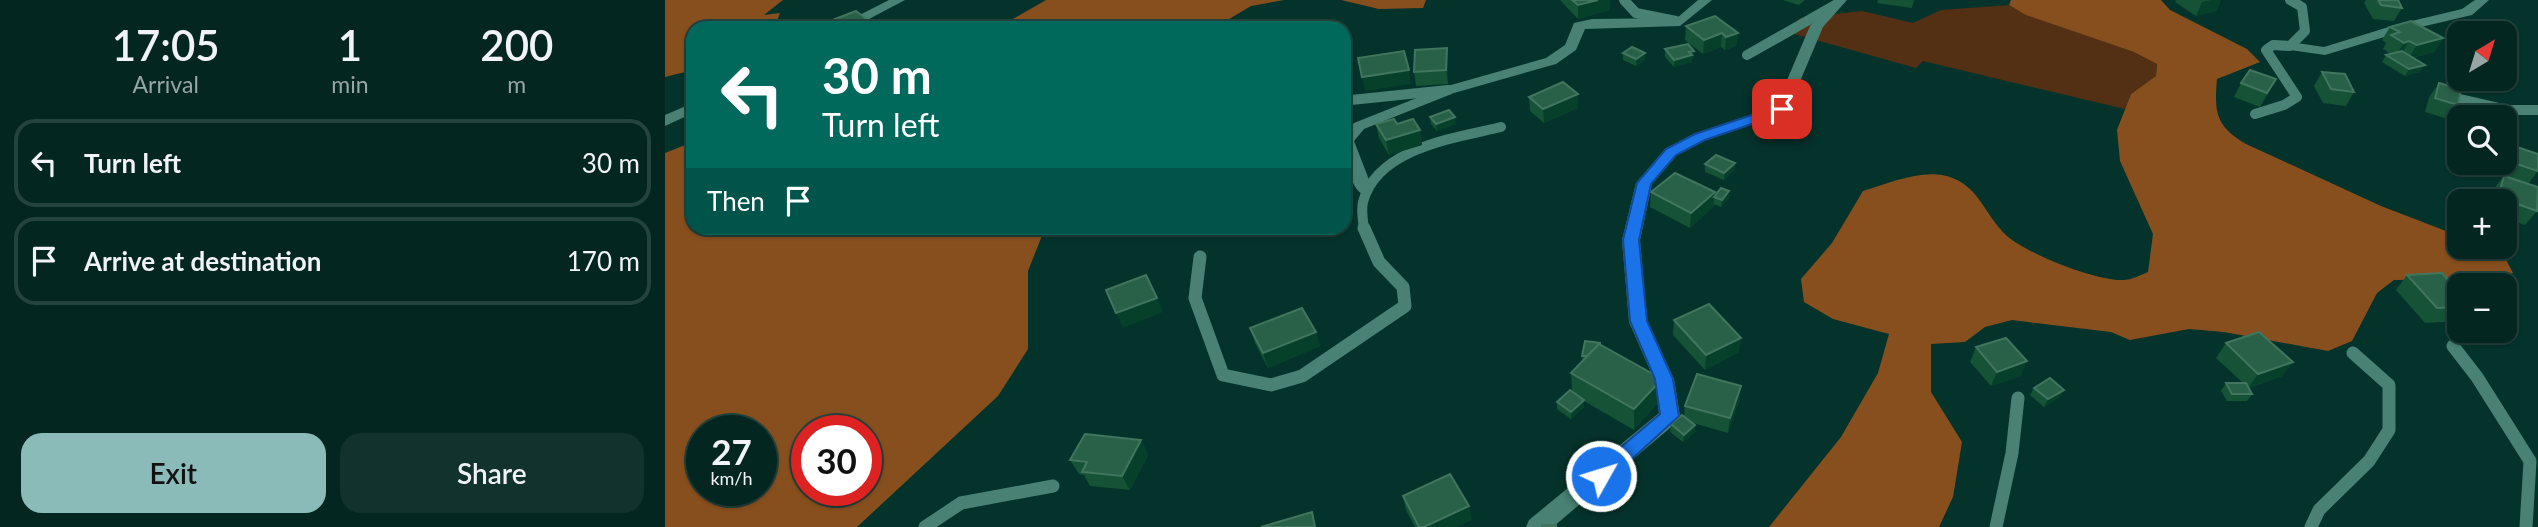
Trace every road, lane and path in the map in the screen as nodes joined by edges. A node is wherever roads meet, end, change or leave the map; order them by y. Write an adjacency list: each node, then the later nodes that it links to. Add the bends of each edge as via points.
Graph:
1 (899, 0): 7 (street)
2 (1624, 0): 8 (lane, via 1636,13)
3 (1706, 0): 8 (street)
4 (2290, 0): 9 (lane, via 2302,7 2305,32)
5 (2483, 0): 9 (street, via 2467,12 2325,51)
6 (1838, 2): 10 (lane); 28 (street, via 1817,26 1782,109 1700,137 1671,152 1644,183 1631,240 1639,321 1664,379 1670,416)
7 (856, 21)
8 (1680, 22): 11 (street, via 1579,26 1571,47 1551,61)
9 (2290, 46): 16 (lane, via 2273,44 2266,50 2297,97)
10 (1747, 55)
11 (1449, 90): 13 (lane); 19 (street, via 1359,126)
12 (2443, 94): 15 (lane, via 2508,110)
13 (1351, 100)
14 (686, 110): 17 (street)
15 (2538, 110)
16 (2255, 114)
17 (665, 121)
18 (1501, 127): 21 (lane, via 1415,150 1385,167)
19 (1351, 135)
20 (1351, 153): 21 (street)
21 (1365, 190): 22 (lane, via 1361,217 1369,248 1385,272 1403,287 1405,306 1302,376 1271,385 1223,375 1195,298)
22 (1200, 257)
23 (2453, 346): 31 (lane, via 2530,461)
24 (2353, 353): 30 (lane, via 2389,385 2389,430 2369,461 2319,510)
25 (2018, 398): 29 (lane)
26 (1053, 486): 27 (lane, via 961,503)
27 (925, 527)
28 (1537, 527)
29 (1996, 527)
30 (2311, 527)
31 (2526, 527)

